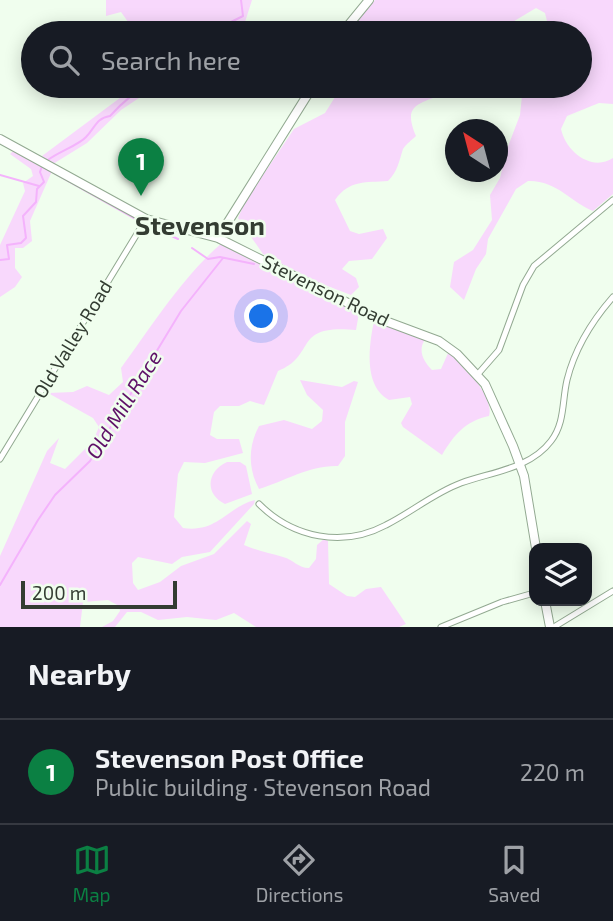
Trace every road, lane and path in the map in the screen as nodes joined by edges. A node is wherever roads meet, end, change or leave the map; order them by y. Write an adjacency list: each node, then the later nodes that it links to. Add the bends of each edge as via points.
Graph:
1 (369, 0): 2 (street)
2 (352, 21)
3 (306, 98): 7 (street)
4 (0, 139): 6 (street, Stevenson Road)
5 (613, 200): 9 (street, via 534,266 503,342)
6 (146, 219): 7 (street, Stevenson Road); 10 (street, Old Valley Road)
7 (218, 238): 9 (street, Stevenson Road, via 380,319 439,341)
8 (613, 297): 11 (street, via 586,332 573,359 556,433 545,449)
9 (478, 374): 11 (street, Stevenson Road)
10 (0, 459)
11 (521, 464): 12 (street, via 460,483 376,530 348,537 303,532 279,521); 13 (street, Stevenson Road)
12 (259, 504)
13 (535, 543)
14 (613, 591): 18 (street)
15 (529, 594): 17 (street)
16 (546, 606): 18 (street)
17 (441, 627)
18 (552, 627)

